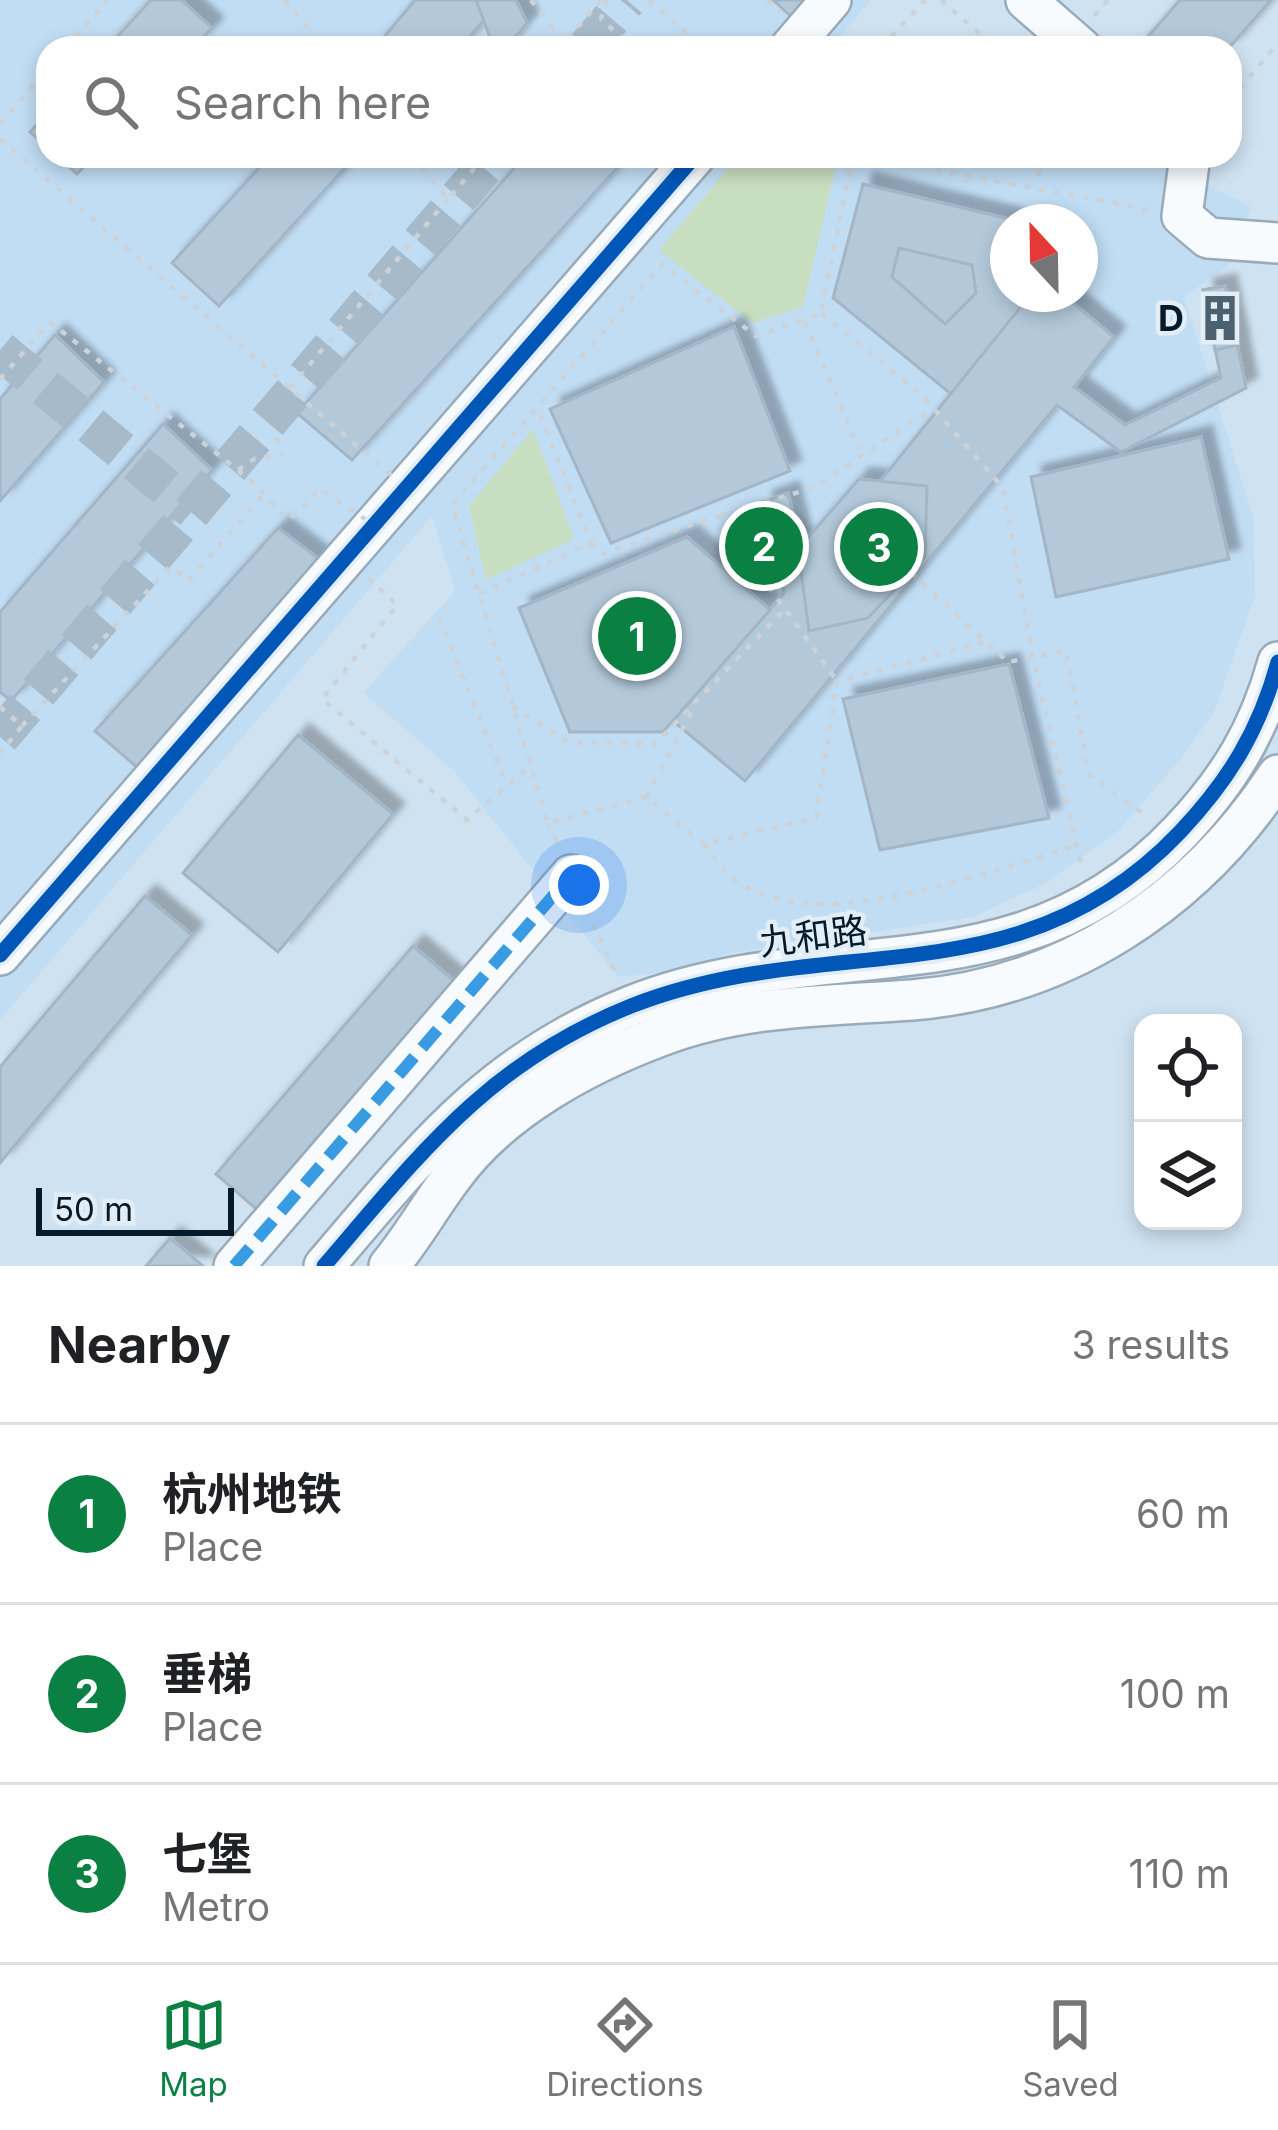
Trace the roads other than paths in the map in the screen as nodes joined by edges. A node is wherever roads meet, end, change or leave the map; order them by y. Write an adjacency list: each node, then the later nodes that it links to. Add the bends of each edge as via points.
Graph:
1 (831, 0): 3 (street)
2 (1026, 0): 4 (street)
3 (800, 36)
4 (1067, 36)
5 (685, 168): 13 (street, via 413,494 374,525)
6 (1188, 168): 7 (street, via 1181,216 1208,238)
7 (1278, 243)
8 (1278, 662): 9 (street, 九和路)
9 (1269, 731): 10 (street, 九和路)
10 (1230, 772): 11 (street); 15 (street, 九和路, via 1164,849 1118,887 1028,935 760,972 631,1007 504,1074 447,1123)
11 (1273, 793): 16 (street, 九和路, via 1157,907 1094,950 1041,973 988,990 766,1008 663,1035 599,1064 483,1141)
12 (571, 875): 14 (street)
13 (0, 955)
14 (234, 1266)
15 (324, 1266)
16 (389, 1266)

